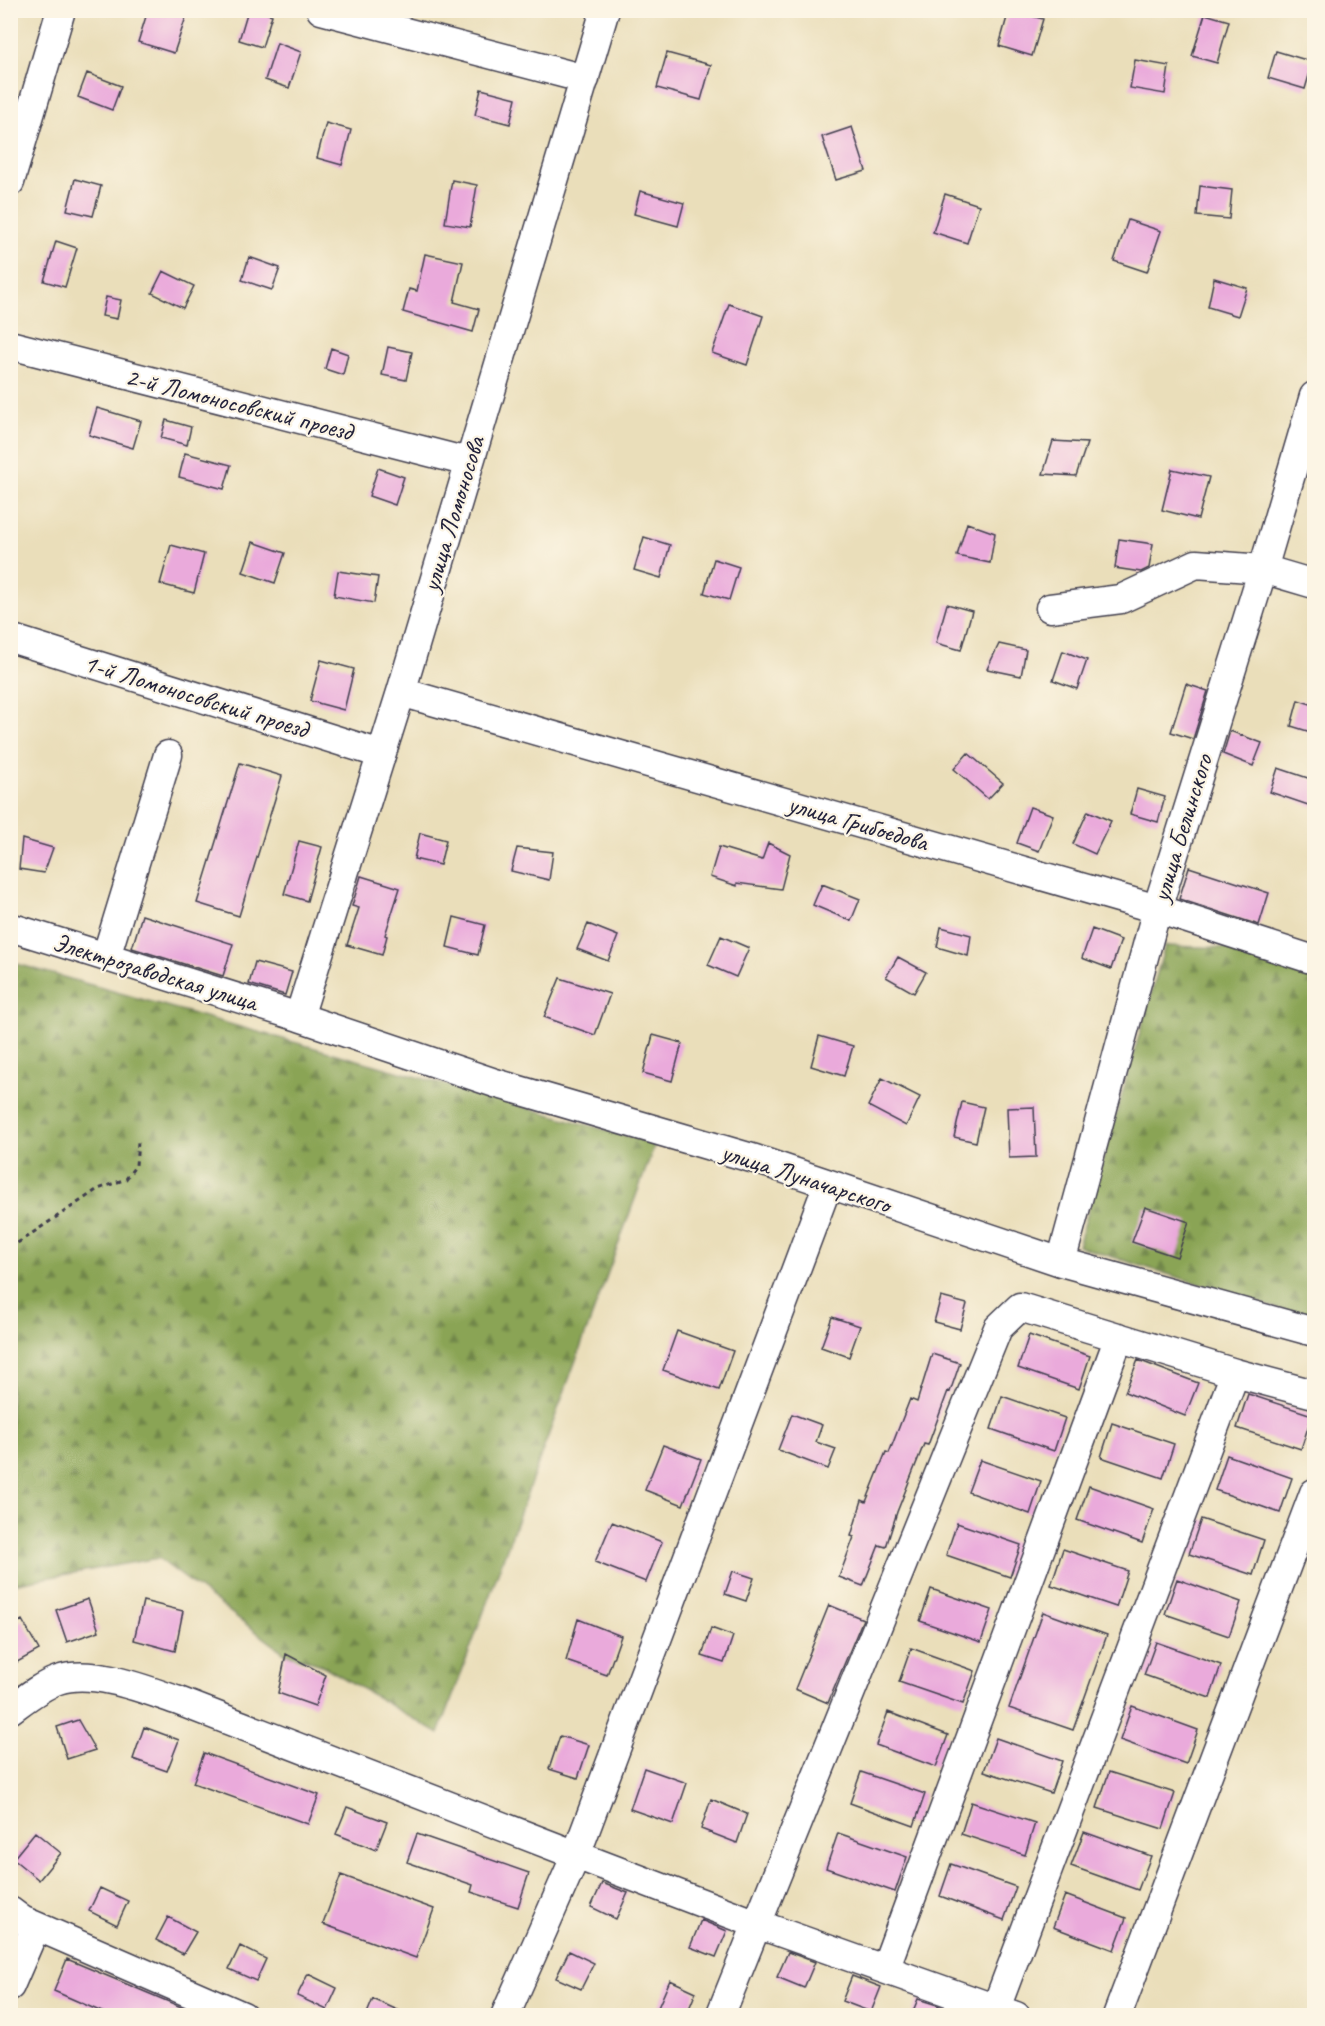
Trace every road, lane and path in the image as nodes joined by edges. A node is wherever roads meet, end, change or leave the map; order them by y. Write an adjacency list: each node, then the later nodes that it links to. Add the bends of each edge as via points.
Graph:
1 (61, 10): 5 (street)
2 (321, 10): 4 (street)
3 (605, 10): 4 (street, улица Ломоносова)
4 (585, 79): 8 (street, улица Ломоносова)
5 (10, 182)
6 (10, 345): 8 (street, 2-й Ломоносовский проезд)
7 (1314, 396): 9 (street, улица Белинского)
8 (468, 462): 13 (street, улица Ломоносова)
9 (1263, 569): 10 (street); 11 (street, via 1196,564 1121,599); 16 (street, улица Белинского)
10 (1314, 584)
11 (1050, 608)
12 (10, 638): 14 (street, 1-й Ломоносовский проезд)
13 (400, 692): 14 (street, улица Ломоносова); 16 (street, улица Грибоедова)
14 (381, 754): 20 (street, улица Ломоносова)
15 (168, 755): 18 (street)
16 (1157, 909): 19 (street, улица Грибоедова); 24 (street, улица Белинского)
17 (10, 927): 18 (street, Электрозаводская улица)
18 (106, 957): 20 (street, Электрозаводская улица)
19 (1314, 960)
20 (299, 1017): 22 (street, улица Луначарского, via 495,1083)
21 (138, 1142): 23 (path, via 136,1166 126,1179 98,1189)
22 (828, 1184): 24 (street, улица Луначарского); 31 (street)
23 (10, 1248)
24 (1061, 1262): 25 (street, улица Луначарского)
25 (1314, 1332)
26 (1119, 1337): 27 (street); 33 (street, via 1020,1307 998,1328); 35 (street)
27 (1234, 1373): 28 (street); 37 (street)
28 (1314, 1394)
29 (1314, 1494): 41 (street)
30 (10, 1710): 31 (street, via 59,1679 85,1677 119,1682 176,1700)
31 (576, 1856): 33 (street); 39 (street)
32 (10, 1911): 34 (street)
33 (757, 1924): 35 (street); 40 (street)
34 (36, 1926): 36 (street); 38 (street)
35 (885, 1969): 37 (street)
36 (10, 1986)
37 (1006, 2012)
38 (243, 2016)
39 (505, 2016)
40 (720, 2016)
41 (1117, 2016)

